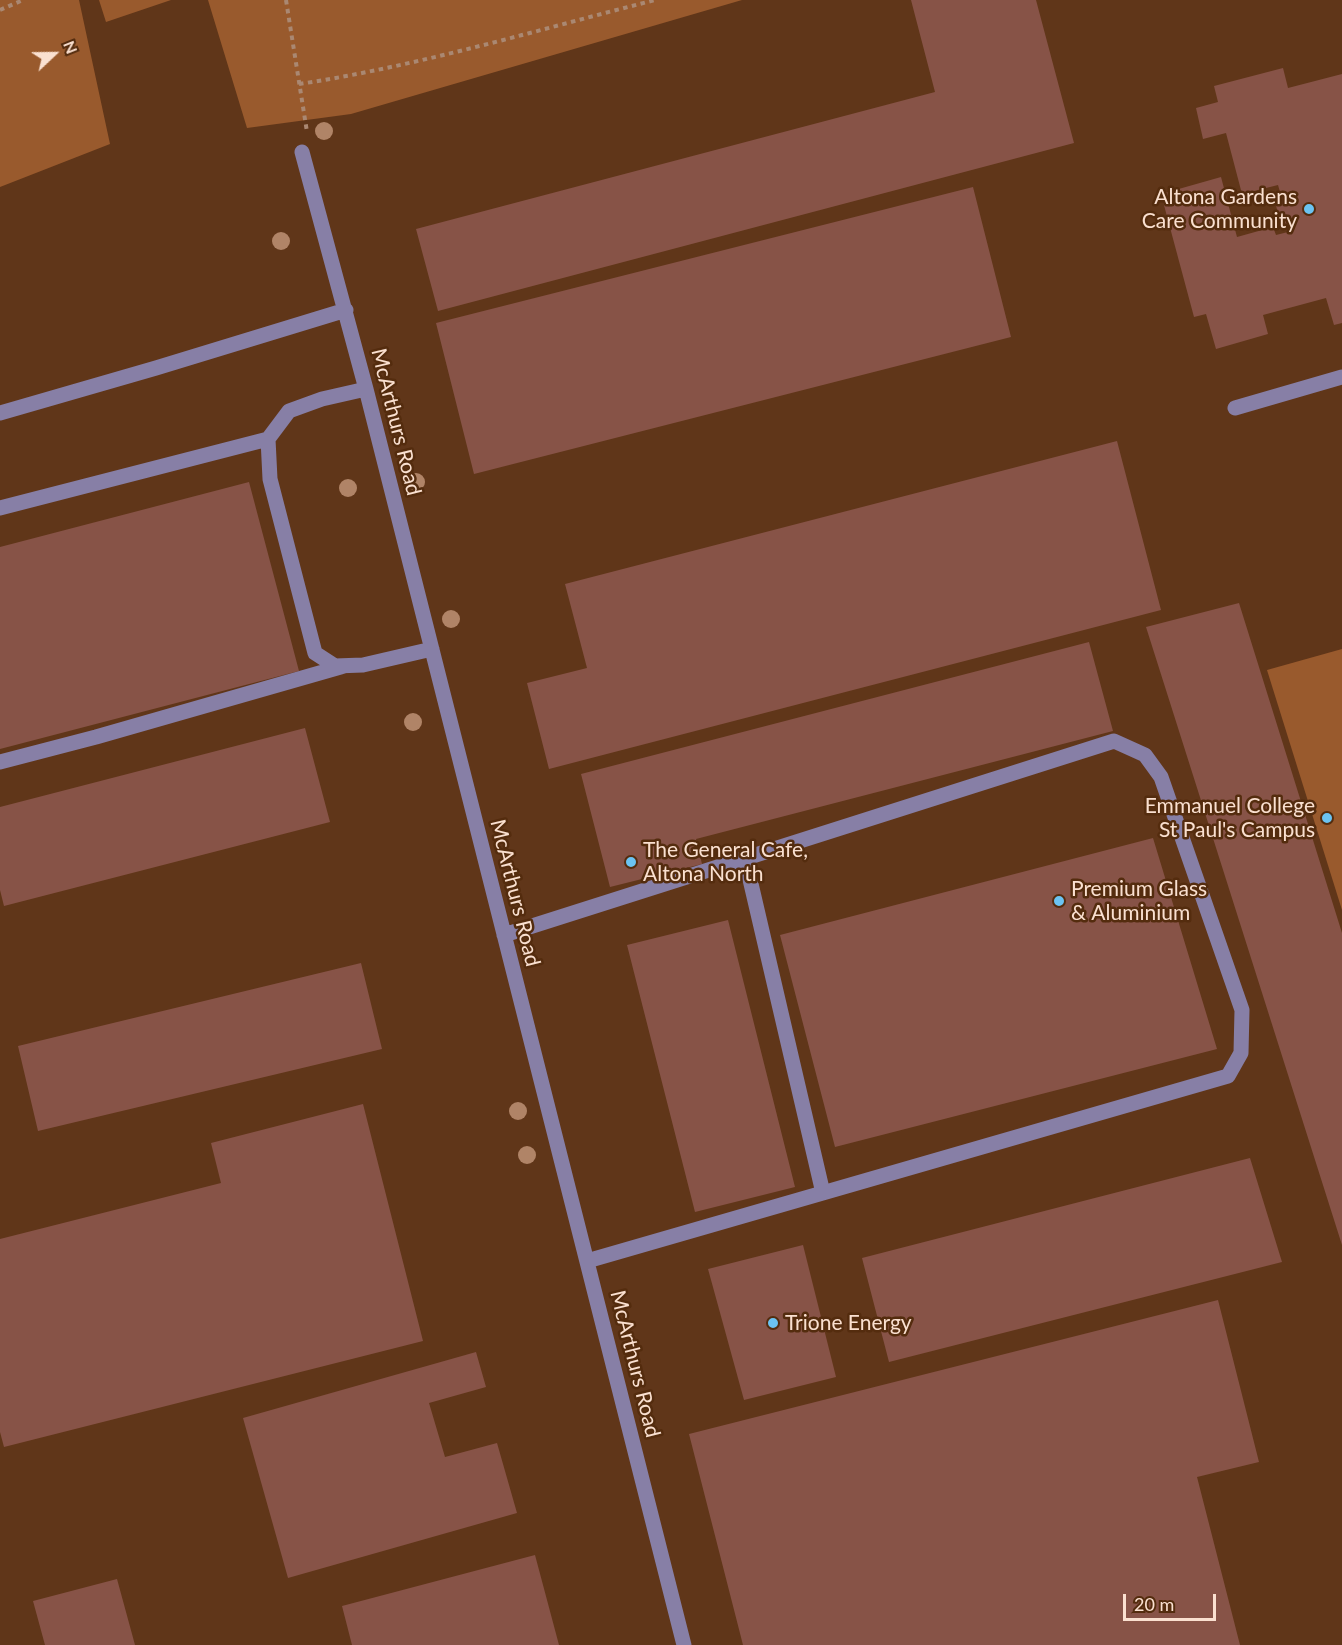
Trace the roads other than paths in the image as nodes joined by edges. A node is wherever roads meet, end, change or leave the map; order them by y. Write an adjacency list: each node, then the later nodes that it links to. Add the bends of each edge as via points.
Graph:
1 (302, 152): 2 (street, McArthurs Road)
2 (346, 310): 4 (street, McArthurs Road); 6 (street)
3 (1342, 378): 5 (street)
4 (366, 389): 7 (street, via 289,411); 9 (street, McArthurs Road)
5 (1235, 408)
6 (0, 412)
7 (268, 439): 8 (street); 10 (street, via 270,479 315,653 335,666)
8 (0, 508)
9 (432, 649): 10 (street); 13 (street, McArthurs Road)
10 (344, 666): 11 (street)
11 (0, 762)
12 (745, 858): 13 (street); 14 (street); 14 (street, via 1114,741 1145,755 1161,777 1242,1010 1241,1053 1228,1076)
13 (504, 935): 15 (street, McArthurs Road)
14 (823, 1193): 15 (street)
15 (587, 1261): 16 (street, McArthurs Road)
16 (684, 1645)

